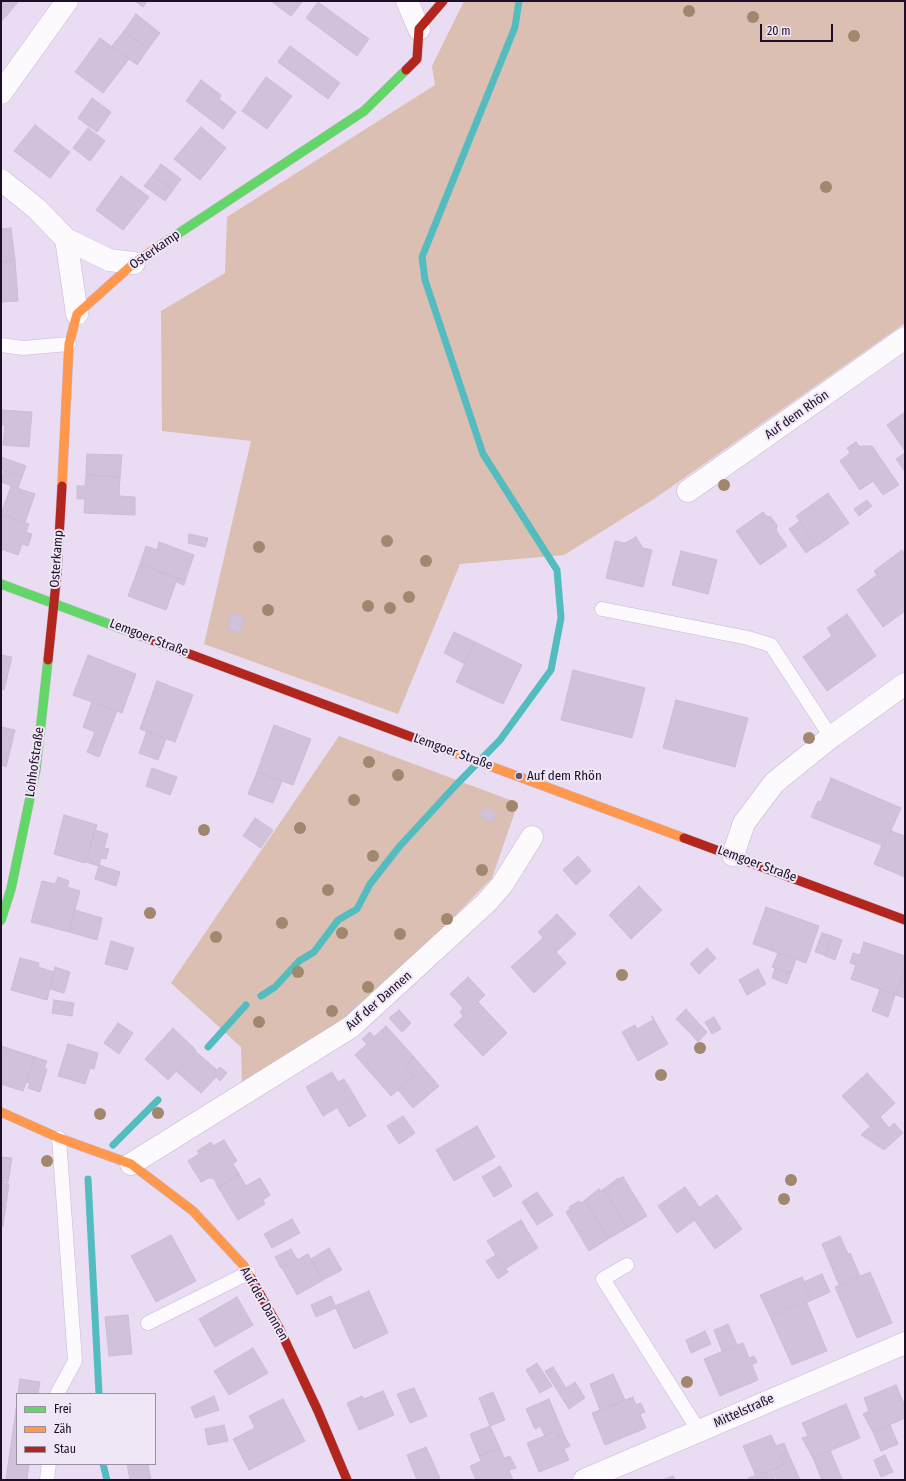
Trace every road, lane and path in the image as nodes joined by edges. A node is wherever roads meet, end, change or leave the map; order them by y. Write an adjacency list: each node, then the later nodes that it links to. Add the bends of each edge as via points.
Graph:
1 (67, 1): 5 (street)
2 (407, 1): 4 (street)
3 (443, 1): 4 (street)
4 (419, 29): 8 (street, Osterkamp, via 417,59 364,111)
5 (1, 93)
6 (1, 180): 7 (street, via 37,209)
7 (66, 239): 8 (street, via 109,260); 9 (street)
8 (134, 262): 9 (street, Osterkamp)
9 (77, 314): 11 (street, Osterkamp)
10 (905, 338): 13 (street, Auf dem Rhön)
11 (69, 344): 12 (lane, via 23,348); 15 (street, Osterkamp, via 57,573)
12 (1, 345)
13 (688, 491)
14 (1, 584): 15 (street, Lemgoer Straße)
15 (53, 602): 20 (street, Lemgoer Straße); 21 (street, Lohhofstraße, via 36,769 11,889)
16 (602, 609): 18 (lane, via 748,638 771,645)
17 (905, 684): 18 (street)
18 (831, 737): 20 (street, via 774,783 744,823)
19 (532, 837): 25 (street, Auf der Dannen, via 502,885 486,903 351,1028)
20 (733, 855): 22 (street, Lemgoer Straße)
21 (1, 920)
22 (905, 920)
23 (1, 1112): 24 (street, Auf der Dannen)
24 (59, 1138): 25 (street, Auf der Dannen); 30 (lane, via 75,1361)
25 (131, 1164): 27 (street, Auf der Dannen, via 193,1211)
26 (627, 1265): 31 (lane, via 603,1279)
27 (248, 1273): 28 (lane); 34 (street, Auf der Dannen, via 286,1342)
28 (148, 1323)
29 (905, 1343): 31 (street, Mittelstraße)
30 (58, 1393)
31 (699, 1431): 35 (street, Mittelstraße)
32 (48, 1465): 33 (lane)
33 (47, 1479)
34 (347, 1480)
35 (584, 1480)

